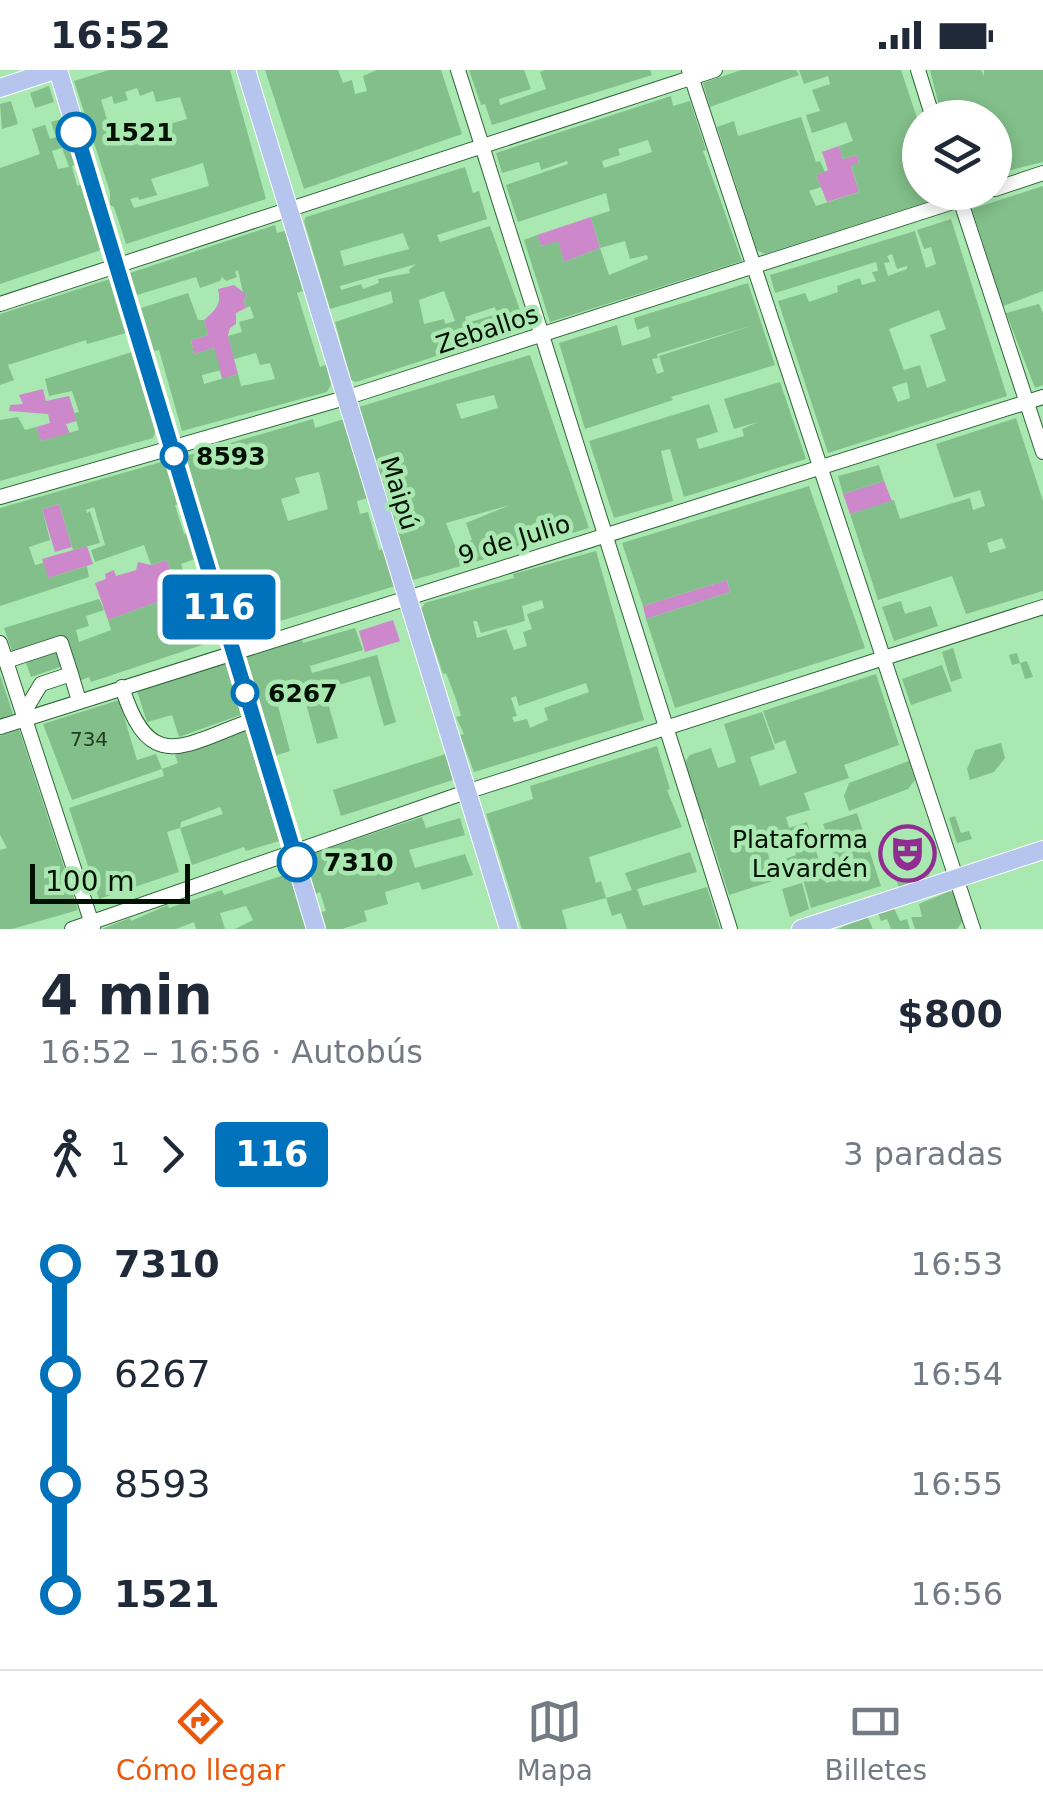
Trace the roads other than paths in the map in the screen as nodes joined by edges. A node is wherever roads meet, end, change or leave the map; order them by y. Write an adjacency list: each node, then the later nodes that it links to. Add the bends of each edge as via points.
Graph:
1 (56, 70): 7 (main road); 15 (main road)
2 (246, 70): 12 (main road, Maipú)
3 (458, 70): 9 (street)
4 (715, 70): 6 (street)
5 (918, 70): 8 (street)
6 (690, 74): 9 (street); 16 (street)
7 (0, 88)
8 (927, 100)
9 (482, 147): 12 (street); 18 (street)
10 (1043, 174): 11 (street)
11 (1012, 184)
12 (288, 210): 15 (street); 20 (main road, Maipú)
13 (918, 210): 16 (street, Zeballos)
14 (964, 210): 21 (street)
15 (117, 266): 17 (street); 22 (main road)
16 (754, 266): 18 (street, Zeballos); 24 (street)
17 (0, 304)
18 (542, 335): 20 (street, Zeballos); 26 (street)
19 (1043, 396): 21 (street, 9 de Julio)
20 (345, 398): 22 (street, Zeballos); 27 (main road, Maipú)
21 (1026, 402): 23 (street); 24 (street, 9 de Julio)
22 (172, 448): 25 (street, Zeballos); 30 (main road)
23 (1043, 452)
24 (820, 467): 26 (street, 9 de Julio); 31 (street)
25 (0, 497)
26 (605, 534): 27 (street, 9 de Julio); 39 (street)
27 (405, 597): 30 (street, 9 de Julio); 40 (main road, Maipú)
28 (1043, 607): 31 (street)
29 (0, 643): 32 (street)
30 (232, 651): 34 (street, 9 de Julio); 37 (main road)
31 (883, 658): 39 (street); 43 (street)
32 (6, 661): 33 (street, via 62,644); 36 (street)
33 (71, 674): 35 (street); 36 (street, via 42,684)
34 (122, 687): 35 (street, 9 de Julio); 37 (street, via 140,732 164,747)
35 (78, 701): 36 (street, 9 de Julio)
36 (24, 716): 38 (street, 9 de Julio); 44 (street)
37 (254, 720): 41 (main road)
38 (0, 727)
39 (666, 728): 40 (street); 48 (street)
40 (466, 792): 41 (street); 47 (main road, Maipú)
41 (294, 850): 44 (street); 46 (main road)
42 (1043, 850): 43 (main road)
43 (956, 880): 49 (main road); 50 (street)
44 (92, 926): 45 (street)
45 (72, 929)
46 (316, 929)
47 (509, 929)
48 (730, 929)
49 (801, 929)
50 (972, 929)

